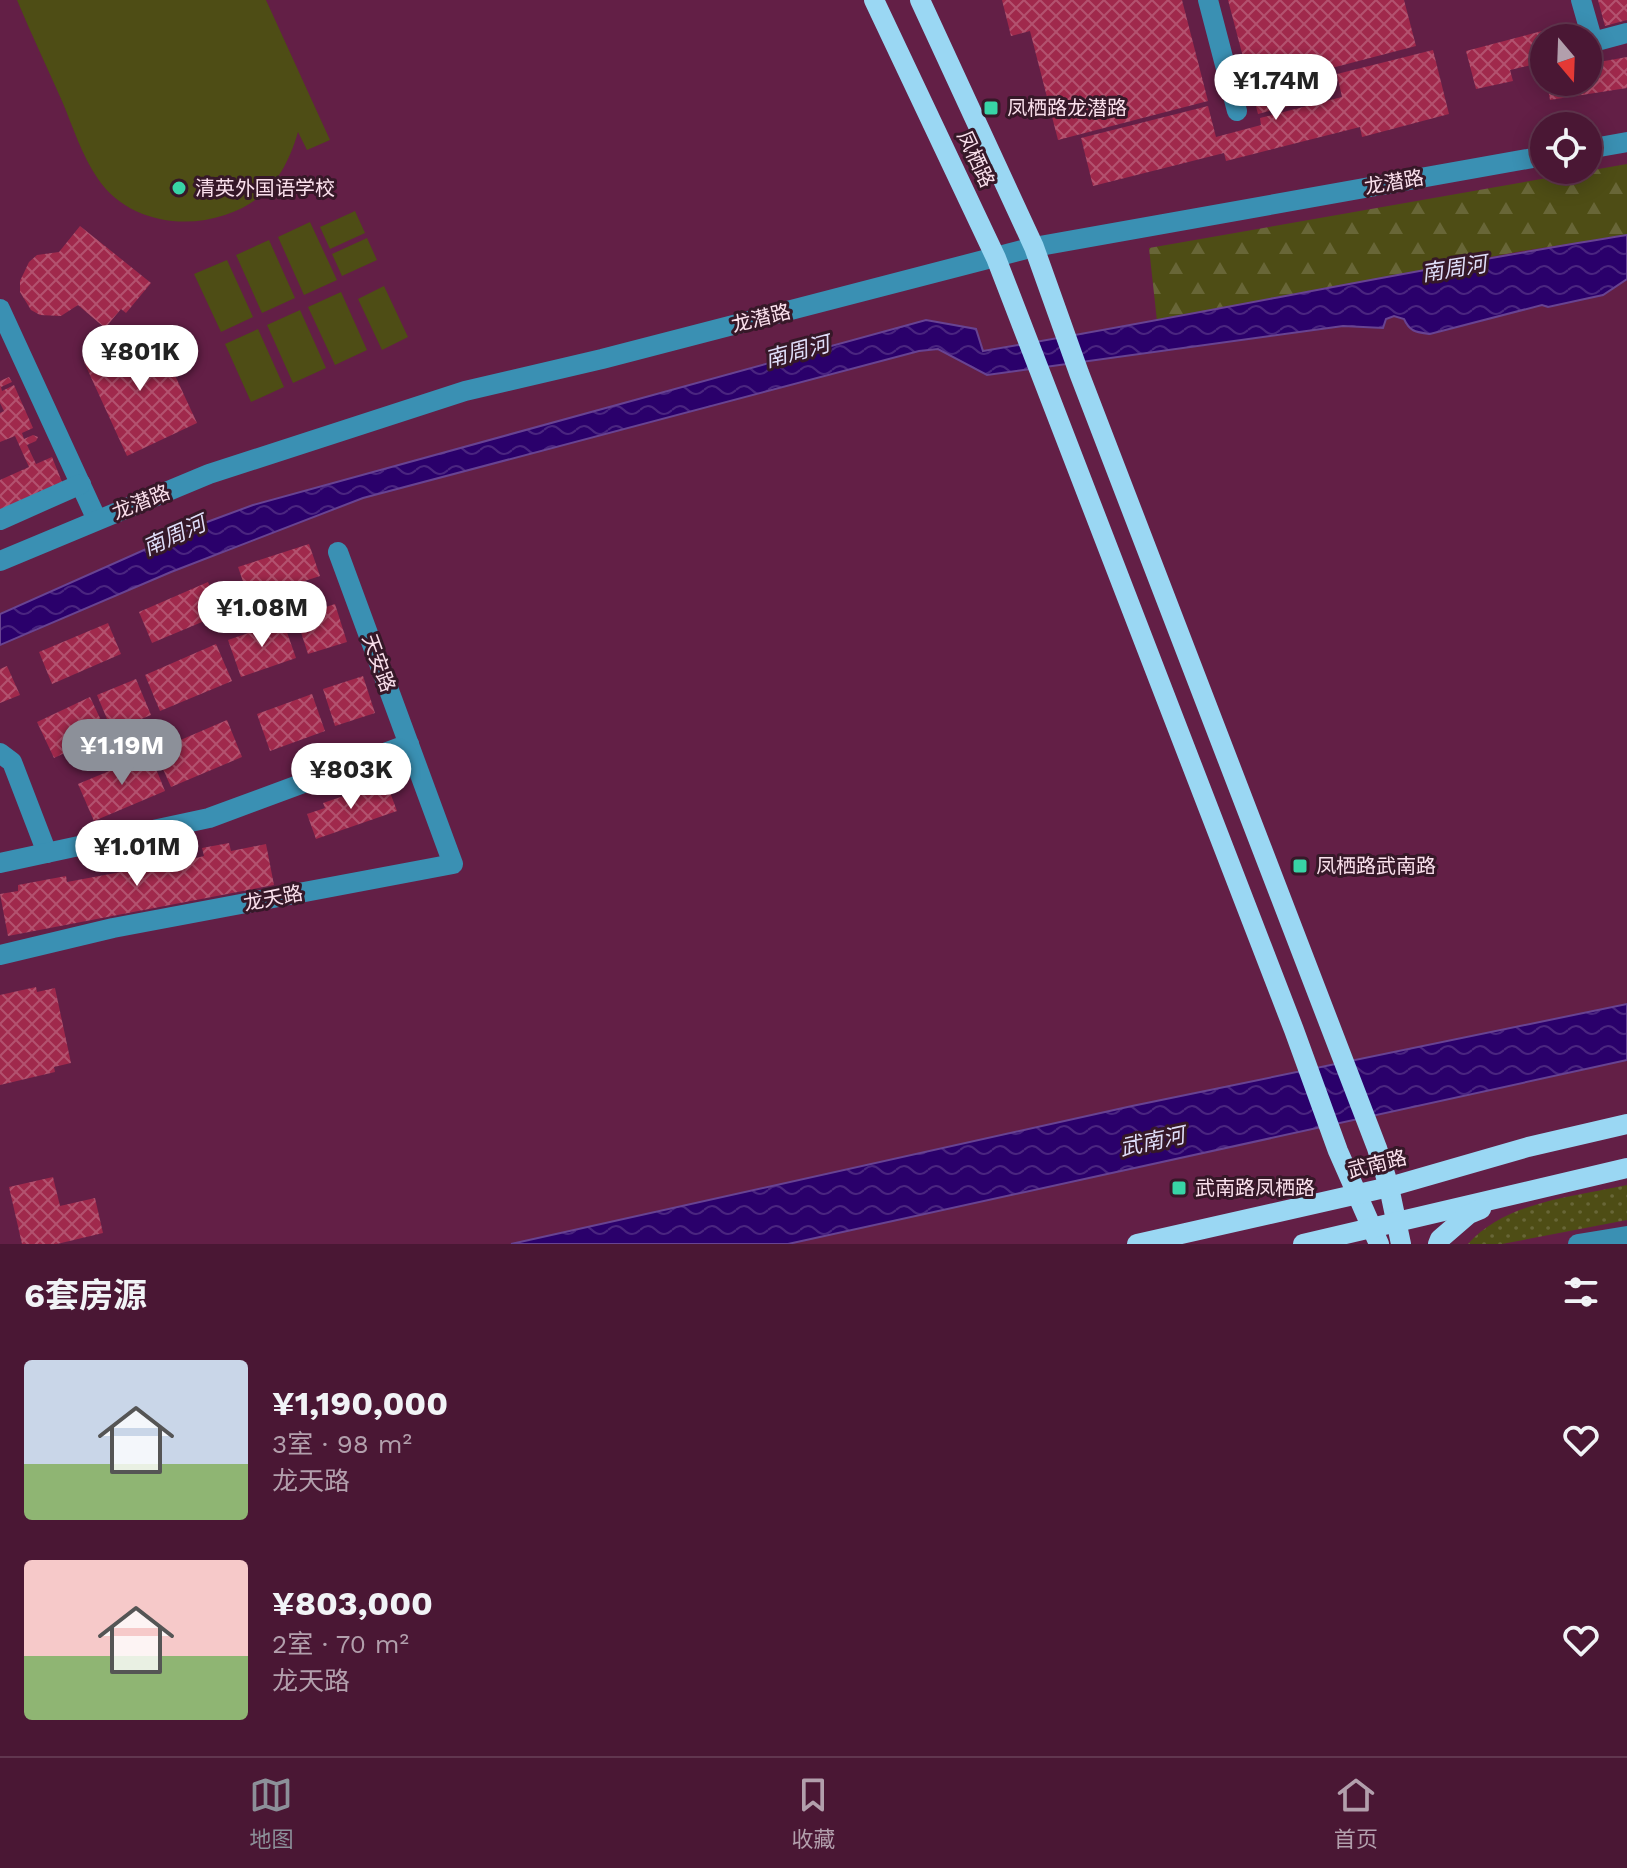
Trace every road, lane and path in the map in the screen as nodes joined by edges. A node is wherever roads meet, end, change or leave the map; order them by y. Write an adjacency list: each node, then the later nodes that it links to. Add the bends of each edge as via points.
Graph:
1 (874, 0): 11 (main road, 凤栖路)
2 (920, 0): 10 (main road, 凤栖路)
3 (1208, 0): 6 (street)
4 (1581, 0): 5 (street, via 1593,42)
5 (1627, 33)
6 (1237, 111)
7 (1627, 142): 8 (street)
8 (1602, 146)
9 (1530, 158): 10 (street, 龙潜路)
10 (1034, 247): 11 (street, 龙潜路); 26 (main road, 凤栖路)
11 (996, 258): 15 (street, 龙潜路, via 465,391 209,474); 27 (main road, 凤栖路)
12 (0, 309): 13 (street)
13 (81, 484): 14 (street); 15 (street)
14 (0, 520)
15 (97, 520): 17 (street, 龙潜路)
16 (338, 552): 18 (street, 天安路)
17 (0, 561)
18 (409, 744): 20 (street, via 209,818); 22 (street, 天安路)
19 (0, 753): 20 (street, via 12,762)
20 (47, 853): 21 (street)
21 (0, 863)
22 (453, 864): 23 (street, 龙天路, via 113,928)
23 (0, 955)
24 (1627, 1124): 26 (main road, 武南路)
25 (1627, 1168): 28 (main road)
26 (1389, 1187): 27 (main road, 武南路); 29 (main road)
27 (1357, 1194): 30 (main road); 32 (main road, 武南路)
28 (1517, 1194): 29 (main road); 35 (main road, via 1469,1214)
29 (1396, 1223): 30 (main road); 34 (main road)
30 (1376, 1236): 33 (main road)
31 (1627, 1236): 36 (street)
32 (1137, 1244)
33 (1303, 1244)
34 (1401, 1244)
35 (1438, 1244)
36 (1578, 1244)

